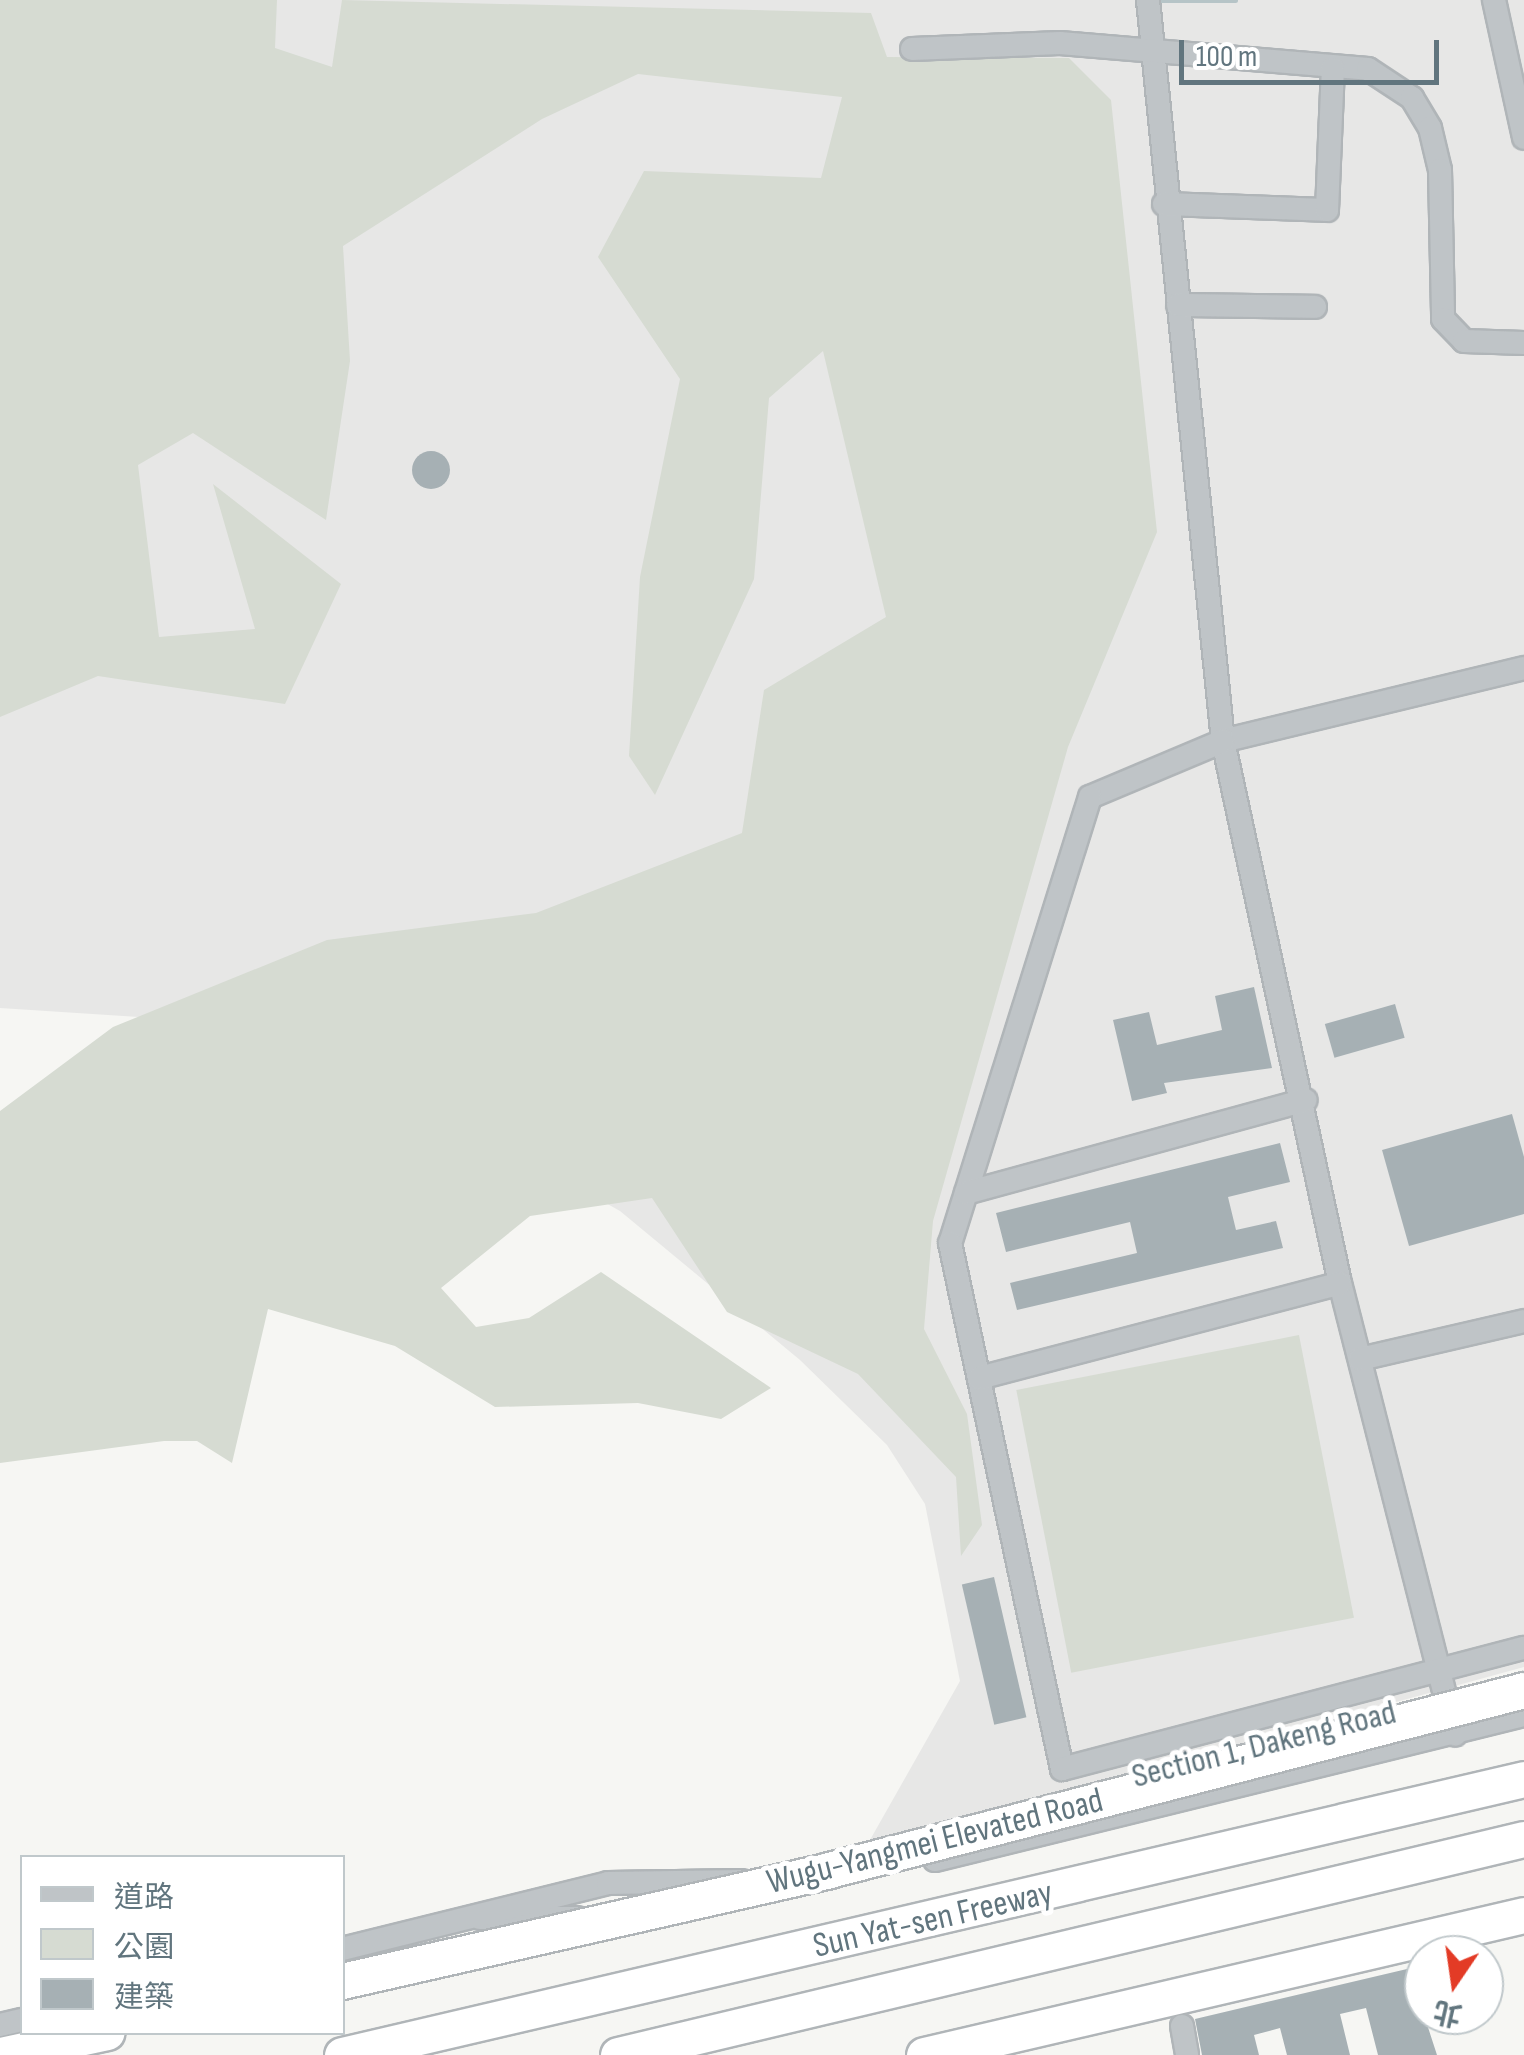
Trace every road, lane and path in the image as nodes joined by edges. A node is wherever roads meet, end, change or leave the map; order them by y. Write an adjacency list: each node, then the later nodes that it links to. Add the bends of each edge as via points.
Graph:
1 (1148, 0): 4 (street)
2 (1494, 0): 6 (street)
3 (912, 49): 4 (street, via 1060,44)
4 (1156, 57): 5 (street); 7 (street)
5 (1333, 69): 7 (street, via 1326,210); 10 (street, via 1368,70 1412,98 1430,128 1440,170 1443,319 1464,341)
6 (1524, 138)
7 (1164, 204): 8 (street)
8 (1178, 305): 9 (street); 12 (street)
9 (1316, 307)
10 (1524, 342)
11 (1524, 668): 12 (street)
12 (1223, 741): 13 (street); 14 (street, via 1090,797)
13 (1305, 1100): 14 (street); 15 (street)
14 (966, 1193): 18 (street, via 950,1244)
15 (1340, 1283): 17 (street); 18 (street)
16 (1524, 1321): 17 (street)
17 (1360, 1358): 20 (street)
18 (978, 1378): 20 (street, via 1062,1769)
19 (1524, 1648): 20 (street)
20 (1436, 1674): 23 (street)
21 (1524, 1690): 30 (highway, Wugu-Yangmei Elevated Road, bridge, via 829,1870)
22 (1524, 1715): 23 (street, Section 1, Dakeng Road)
23 (1455, 1734): 26 (street, Section 1, Dakeng Road)
24 (1524, 1779): 34 (highway, Sun Yat-sen Freeway)
25 (1524, 1838): 35 (highway, Sun Yat-sen Freeway)
26 (846, 1882): 28 (street, Section 1, Dakeng Road, via 608,1883); 28 (street, Section 1, Dakeng Road, via 649,1927)
27 (1524, 1914): 36 (highway)
28 (480, 1918): 29 (street, Section 1, Dakeng Road)
29 (345, 1948)
30 (345, 1980)
31 (1182, 2026): 37 (street)
32 (92, 2035): 33 (highway)
33 (0, 2054)
34 (342, 2055)
35 (618, 2055)
36 (924, 2055)
37 (1187, 2055)

